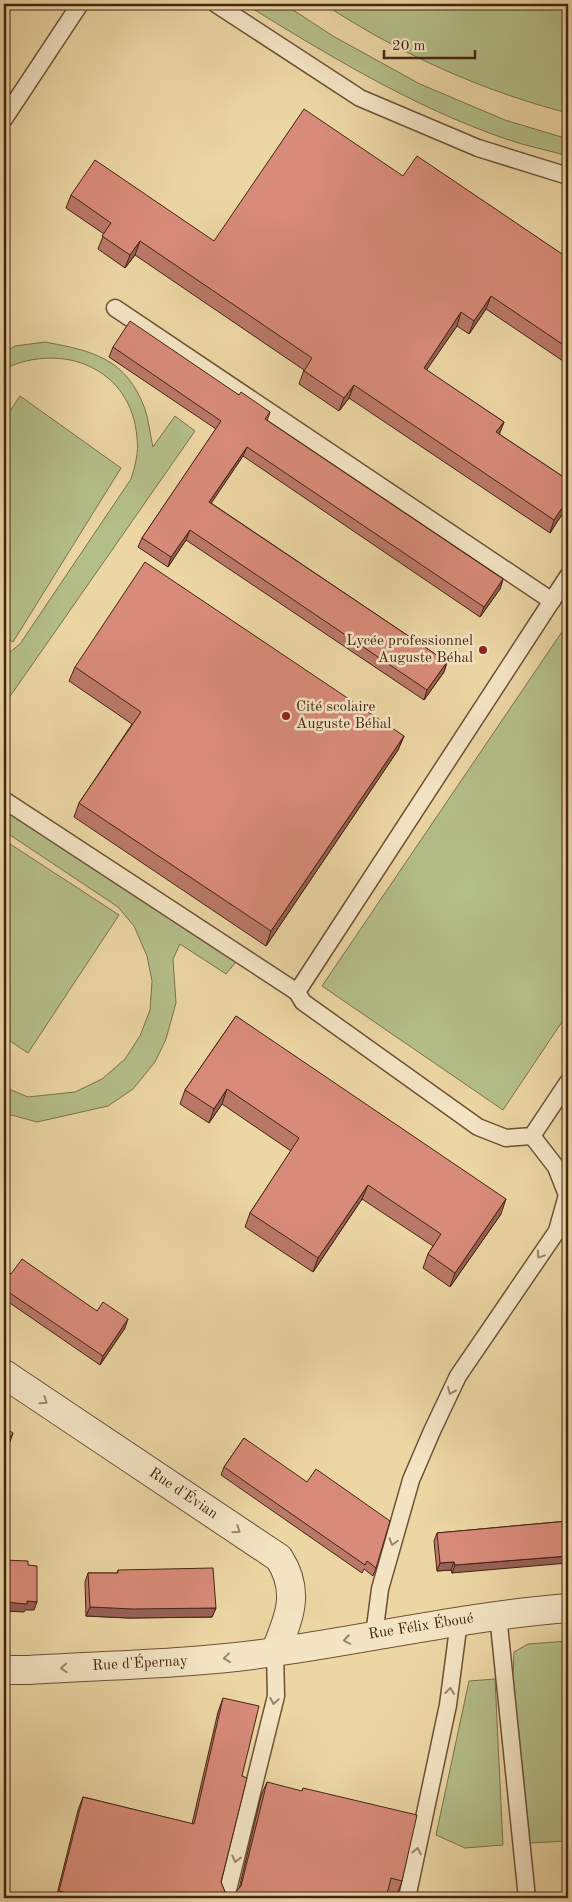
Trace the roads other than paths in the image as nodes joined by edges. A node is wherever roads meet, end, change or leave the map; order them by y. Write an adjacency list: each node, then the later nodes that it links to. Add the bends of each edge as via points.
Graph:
1 (80, 4): 3 (lane)
2 (216, 4): 4 (lane, via 360,98 478,148)
3 (4, 118)
4 (568, 176)
5 (115, 308): 7 (lane)
6 (568, 576): 7 (lane)
7 (552, 601): 9 (lane)
8 (4, 800): 9 (lane)
9 (297, 992): 11 (lane, via 303,1002 478,1127 506,1138)
10 (568, 1082): 11 (lane)
11 (532, 1136): 16 (lane, one-way to 16, via 556,1167 567,1195 557,1231 458,1376 410,1480 382,1580)
12 (4, 1374): 17 (street, Rue d'Évian, one-way to 17, via 279,1558 291,1583 292,1597 289,1618)
13 (568, 1608): 14 (street, Rue Félix Éboué)
14 (498, 1615): 15 (street, Rue Félix Éboué); 21 (lane)
15 (459, 1620): 16 (street, Rue Félix Éboué); 20 (lane, one-way to 15, via 448,1705)
16 (374, 1635): 17 (street, Rue Félix Éboué, one-way to 17)
17 (275, 1652): 18 (street, Rue d'Épernay, one-way to 18, via 211,1660); 19 (lane, one-way to 19, via 276,1696)
18 (4, 1670)
19 (226, 1898)
20 (407, 1898)
21 (527, 1898)

